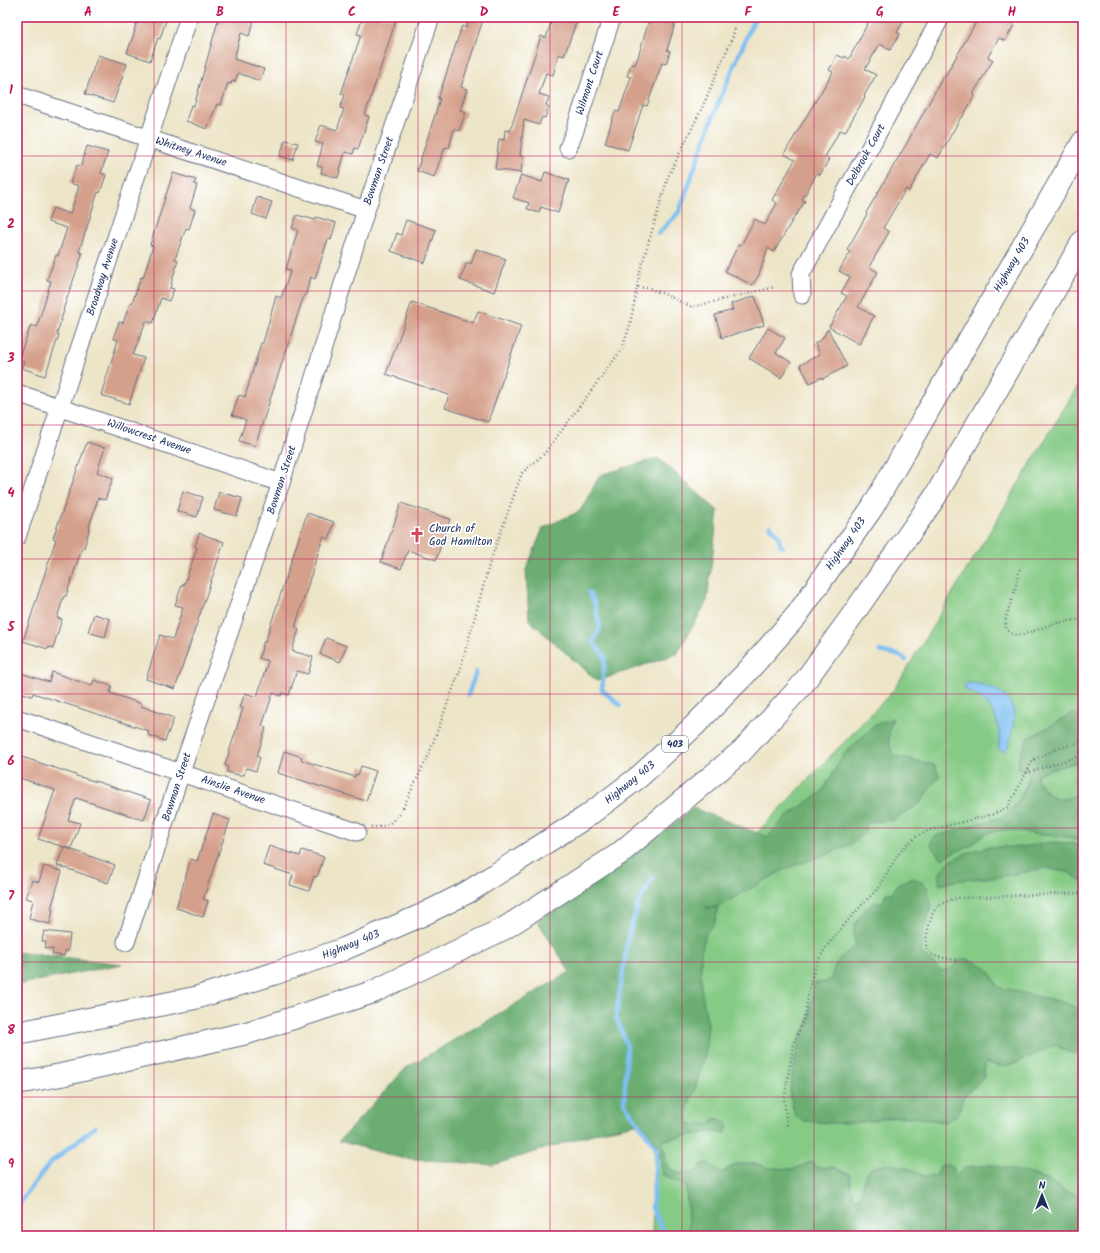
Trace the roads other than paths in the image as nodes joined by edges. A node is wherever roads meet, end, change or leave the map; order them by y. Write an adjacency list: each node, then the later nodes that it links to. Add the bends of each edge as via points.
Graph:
1 (189, 17): 6 (street, Broadway Avenue)
2 (431, 17): 9 (street, Bowman Street)
3 (612, 17): 8 (street, Wilmont Court)
4 (941, 17): 11 (street, Delbrook Court, via 801,274)
5 (17, 95): 6 (street, Whitney Avenue)
6 (149, 138): 9 (street, Whitney Avenue); 13 (street, Broadway Avenue)
7 (1083, 142): 20 (highway, Highway 403 / 403, via 872,508 801,609 694,726 640,776 586,817 468,892 344,949 195,998)
8 (568, 148)
9 (366, 210): 14 (street, Bowman Street)
10 (1083, 241): 21 (highway, via 935,497 802,685 743,750 619,854 505,928 373,992 247,1033)
11 (802, 295)
12 (17, 392): 13 (street, Willowcrest Avenue)
13 (60, 407): 14 (street, Willowcrest Avenue); 15 (street, Broadway Avenue)
14 (281, 483): 17 (street, Bowman Street)
15 (17, 537)
16 (17, 718): 17 (street, Ainslie Avenue)
17 (181, 772): 18 (street, Ainslie Avenue); 19 (street, Bowman Street)
18 (364, 829)
19 (126, 942)
20 (17, 1033)
21 (17, 1083)

